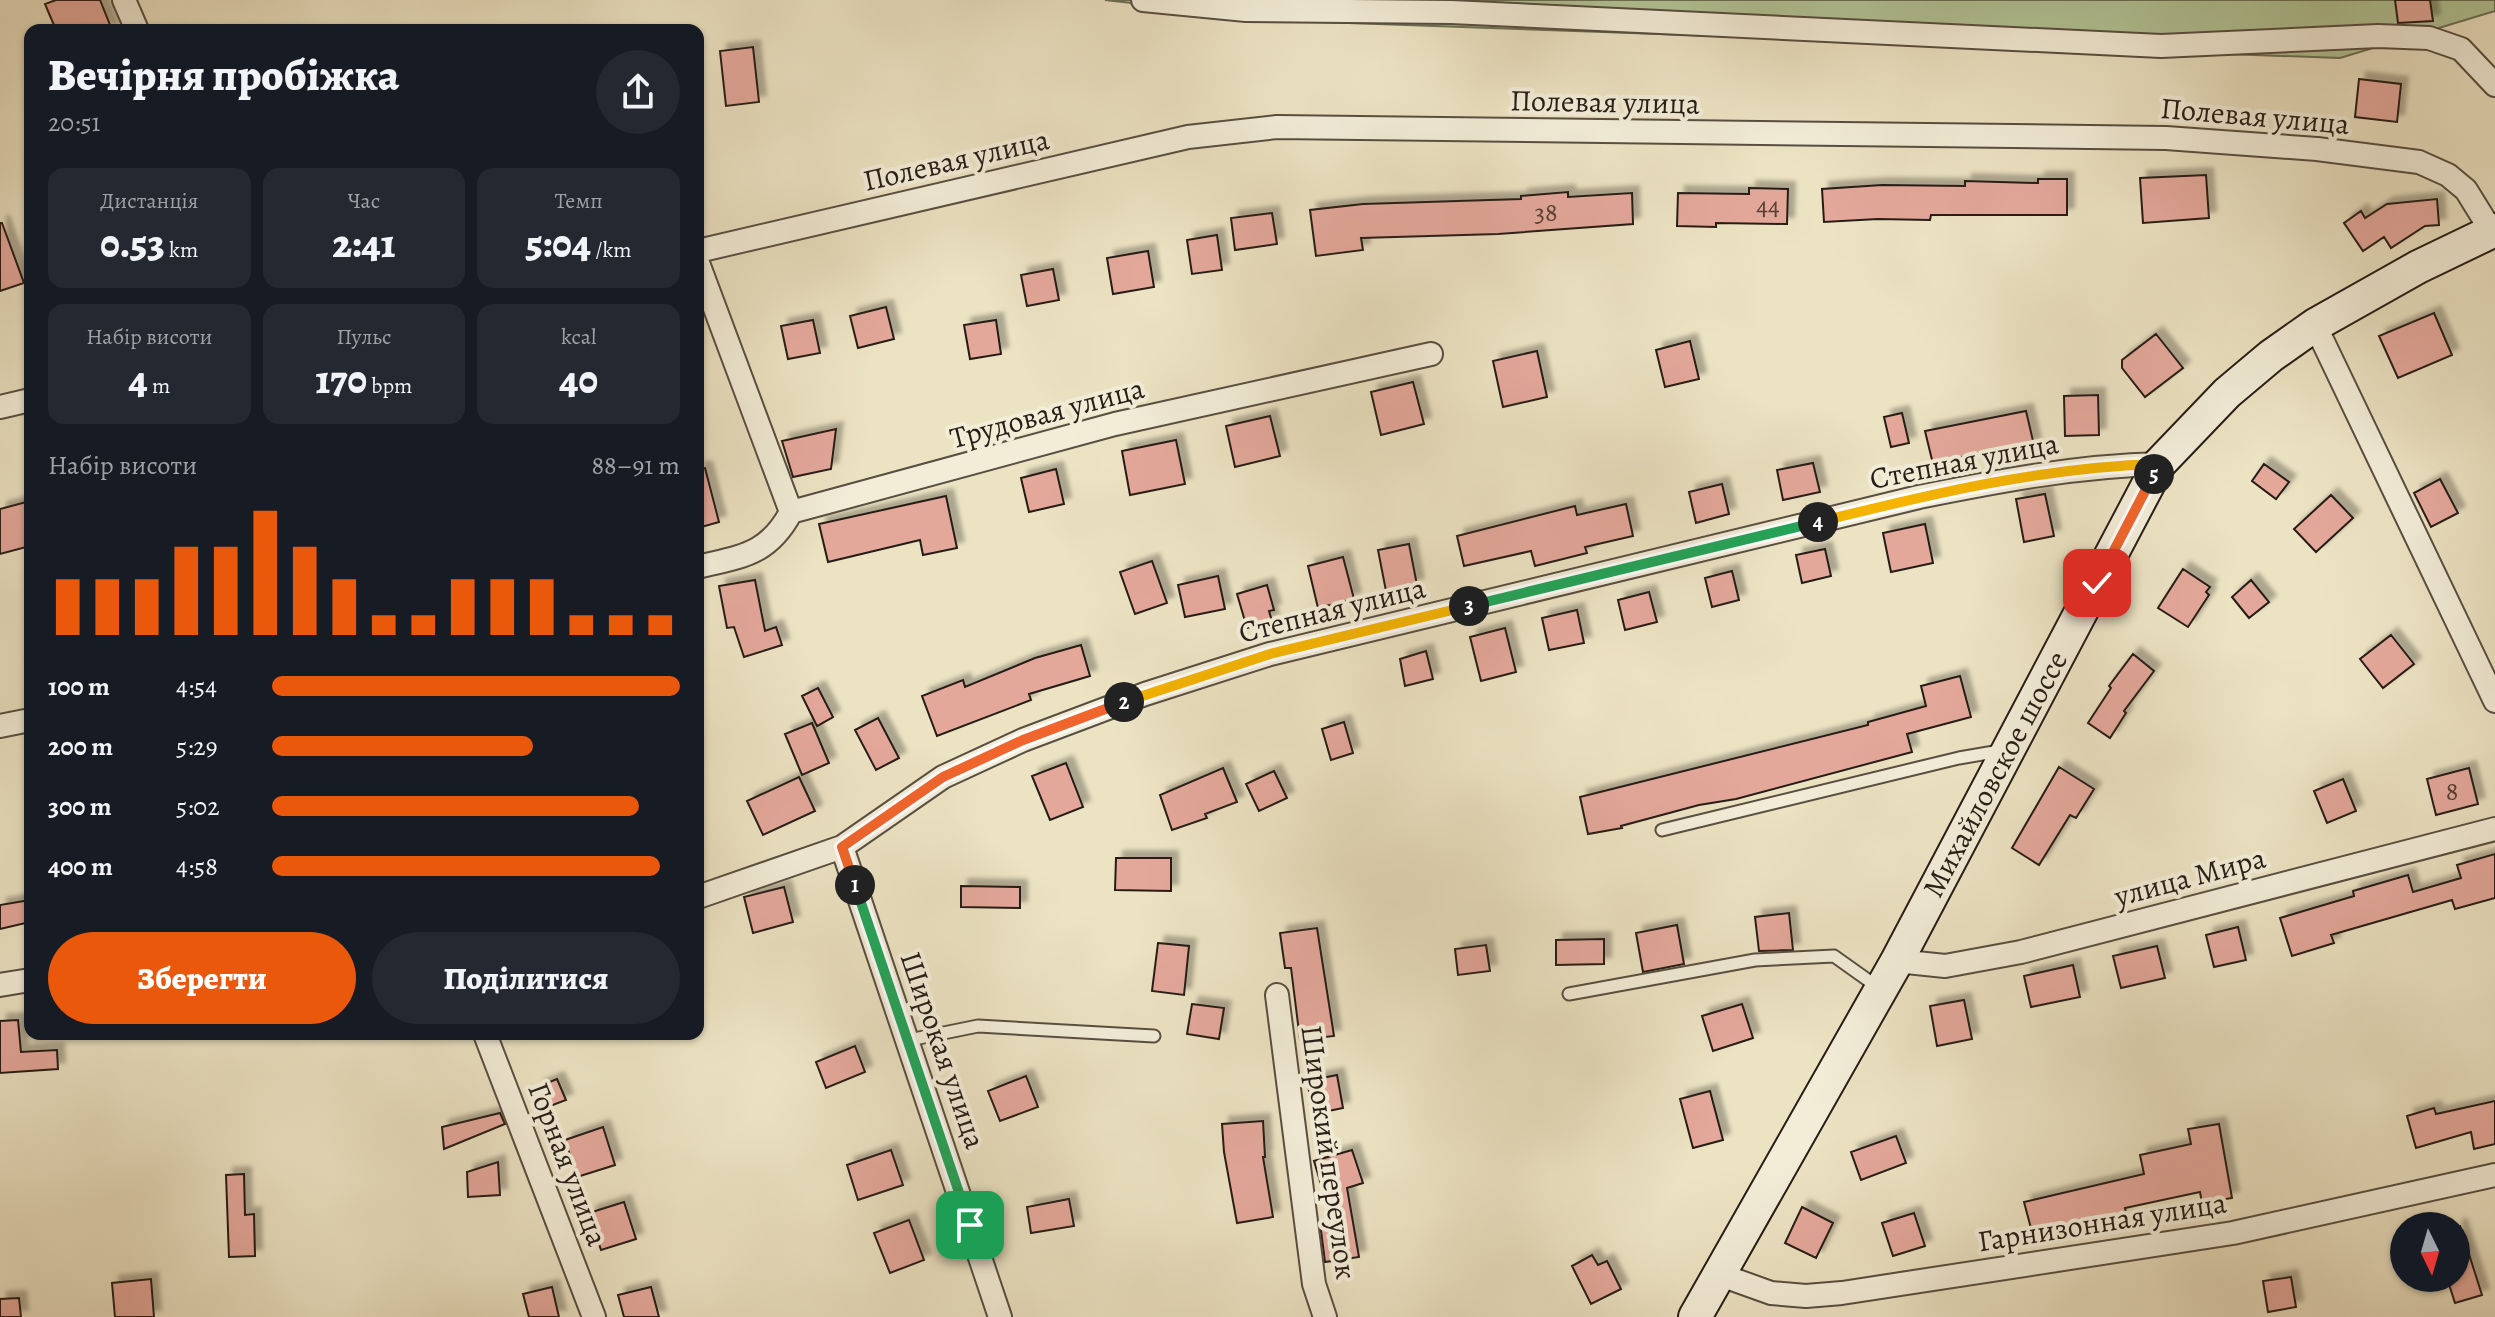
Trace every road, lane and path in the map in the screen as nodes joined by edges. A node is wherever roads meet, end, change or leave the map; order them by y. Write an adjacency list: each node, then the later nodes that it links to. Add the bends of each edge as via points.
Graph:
1 (124, 0): 3 (street)
2 (1143, 0): 4 (street, via 1246,10 1451,12 2161,46 2429,38 2461,49)
3 (134, 24)
4 (2495, 85)
5 (2494, 231): 6 (street, Полевая улица, via 2466,190 2448,175 2419,162 2317,149 2166,138 1277,127 1188,137); 8 (main road, Михайловское шоссе)
6 (704, 250)
7 (704, 279): 13 (street)
8 (2315, 325): 12 (main road, Михайловское шоссе, via 2227,393); 15 (street)
9 (1431, 354): 13 (street, Трудовая улица, via 1115,424)
10 (24, 401): 11 (street)
11 (0, 407)
12 (2159, 464): 18 (main road, Михайловское шоссе); 21 (street, Степная улица, via 2067,470 1919,497 1270,654 1023,740 943,777)
13 (791, 512): 14 (street, via 780,533 753,553)
14 (704, 565)
15 (2495, 701)
16 (24, 721): 17 (street)
17 (0, 726)
18 (2007, 750): 20 (lane); 23 (main road, Михайловское шоссе)
19 (2495, 829): 23 (street, улица Мира, via 2021,952)
20 (1662, 830)
21 (842, 847): 22 (street, Степная улица); 30 (street, Широкая улица)
22 (704, 895)
23 (1889, 975): 26 (lane, via 1834,956 1755,960); 32 (main road, Михайловское шоссе)
24 (24, 981): 25 (street)
25 (0, 985)
26 (1569, 994)
27 (1277, 995): 35 (street, Широкий переулок, via 1314,1284)
28 (1154, 1036): 30 (lane, via 978,1026)
29 (487, 1040): 33 (street, Горная улица)
30 (909, 1040): 34 (street, Широкая улица)
31 (2495, 1175): 32 (street, Гарнизонная улица, via 2233,1233 1842,1293 1771,1293)
32 (1718, 1274): 36 (main road, Михайловское шоссе)
33 (594, 1317)
34 (1000, 1317)
35 (1325, 1317)
36 (1695, 1317)

